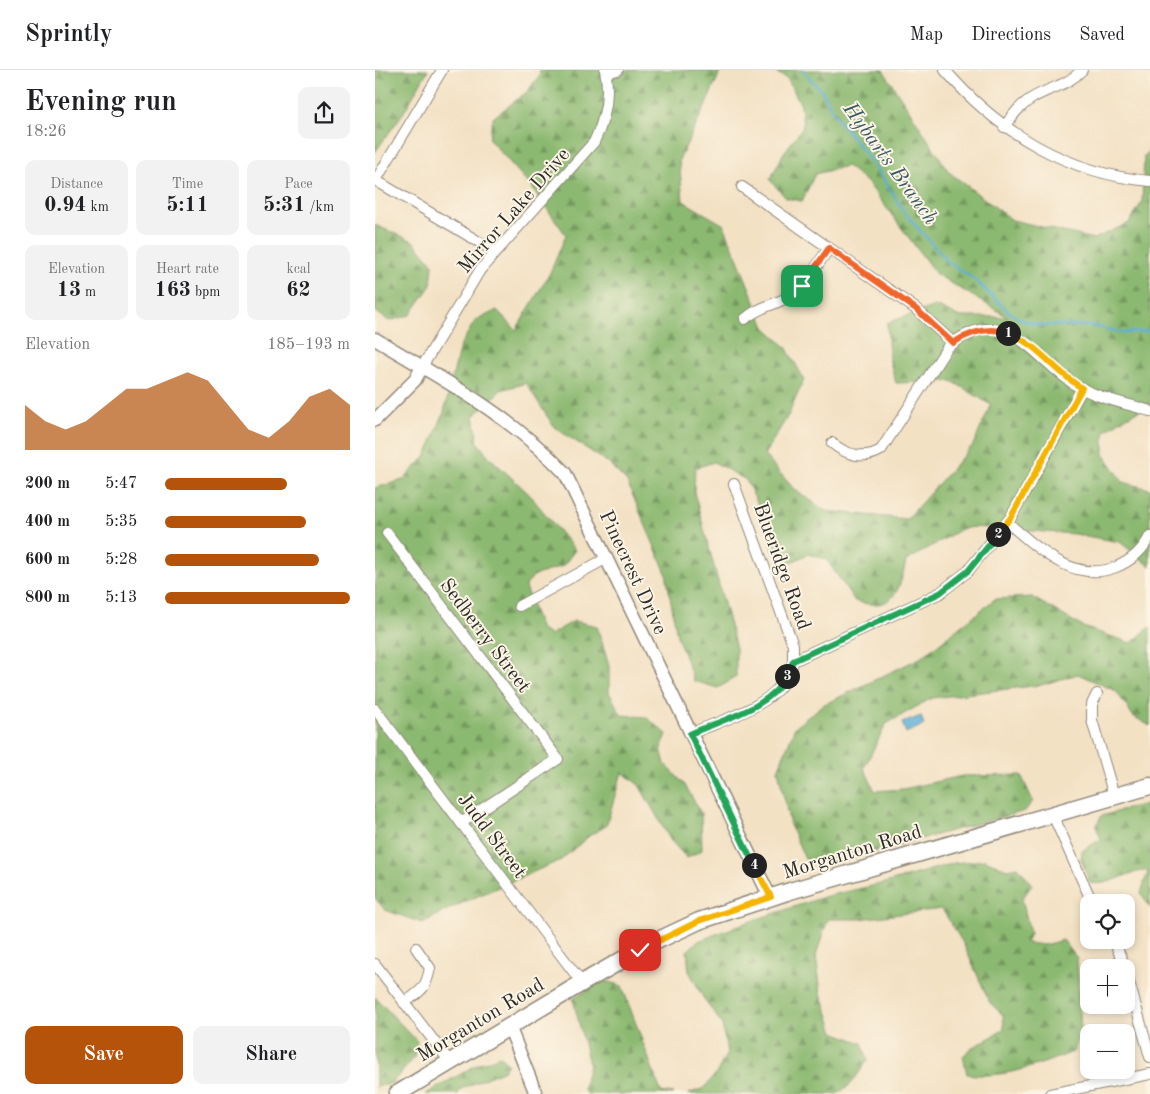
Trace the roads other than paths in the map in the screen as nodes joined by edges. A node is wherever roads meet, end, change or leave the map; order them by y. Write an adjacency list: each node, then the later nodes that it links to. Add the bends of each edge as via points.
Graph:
1 (442, 70): 7 (street)
2 (618, 70): 5 (street)
3 (945, 70): 6 (street)
4 (1082, 70): 6 (street, via 1059,87 1032,98 1014,113)
5 (605, 71): 11 (street, Mirror Lake Drive, via 606,102 594,142)
6 (1004, 127): 8 (street, via 1067,161 1119,176)
7 (375, 180): 11 (street)
8 (1150, 180)
9 (742, 187): 10 (street)
10 (829, 248): 12 (street, via 797,291 786,299 757,309); 14 (street, via 916,309)
11 (496, 252): 15 (street, Mirror Lake Drive, via 469,285)
12 (745, 319)
13 (375, 339): 15 (street, Pinecrest Drive)
14 (953, 343): 16 (street, via 975,332 1004,332 1027,342); 19 (street, via 940,357 881,450 870,455 852,455)
15 (422, 367): 18 (street, via 415,380); 24 (street, Pinecrest Drive, via 492,409 549,456 572,483)
16 (1082, 388): 17 (street); 21 (street)
17 (1150, 411)
18 (375, 420)
19 (832, 443)
20 (735, 484): 26 (street, Blueridge Road, via 793,645)
21 (1007, 522): 23 (street, via 1057,562 1092,572 1109,570 1126,562); 26 (street, via 974,565 940,593)
22 (387, 533): 33 (street, Sedberry Street, via 558,759)
23 (1150, 536)
24 (607, 558): 25 (street); 29 (street, Pinecrest Drive)
25 (519, 606)
26 (793, 661): 29 (street, via 784,683 762,702)
27 (1097, 694): 31 (street, via 1092,704 1092,720)
28 (375, 709): 33 (street, Judd Street)
29 (690, 734): 35 (street, Pinecrest Drive)
30 (1150, 786): 31 (main road, Morganton Road)
31 (1114, 796): 32 (main road, Morganton Road)
32 (1052, 813): 34 (street); 35 (main road, Morganton Road)
33 (461, 823): 38 (street, Judd Street)
34 (1088, 894)
35 (771, 897): 38 (main road, Morganton Road, via 677,931)
36 (415, 948): 40 (street, via 430,968 427,983)
37 (375, 964): 40 (street)
38 (582, 983): 41 (main road, Morganton Road)
39 (1135, 1002): 42 (street)
40 (405, 1003): 43 (street)
41 (509, 1026): 43 (main road, Morganton Road); 46 (street)
42 (1150, 1058)
43 (450, 1062): 45 (main road, Morganton Road)
44 (1150, 1074): 47 (street)
45 (397, 1094)
46 (536, 1094)
47 (1051, 1094)

